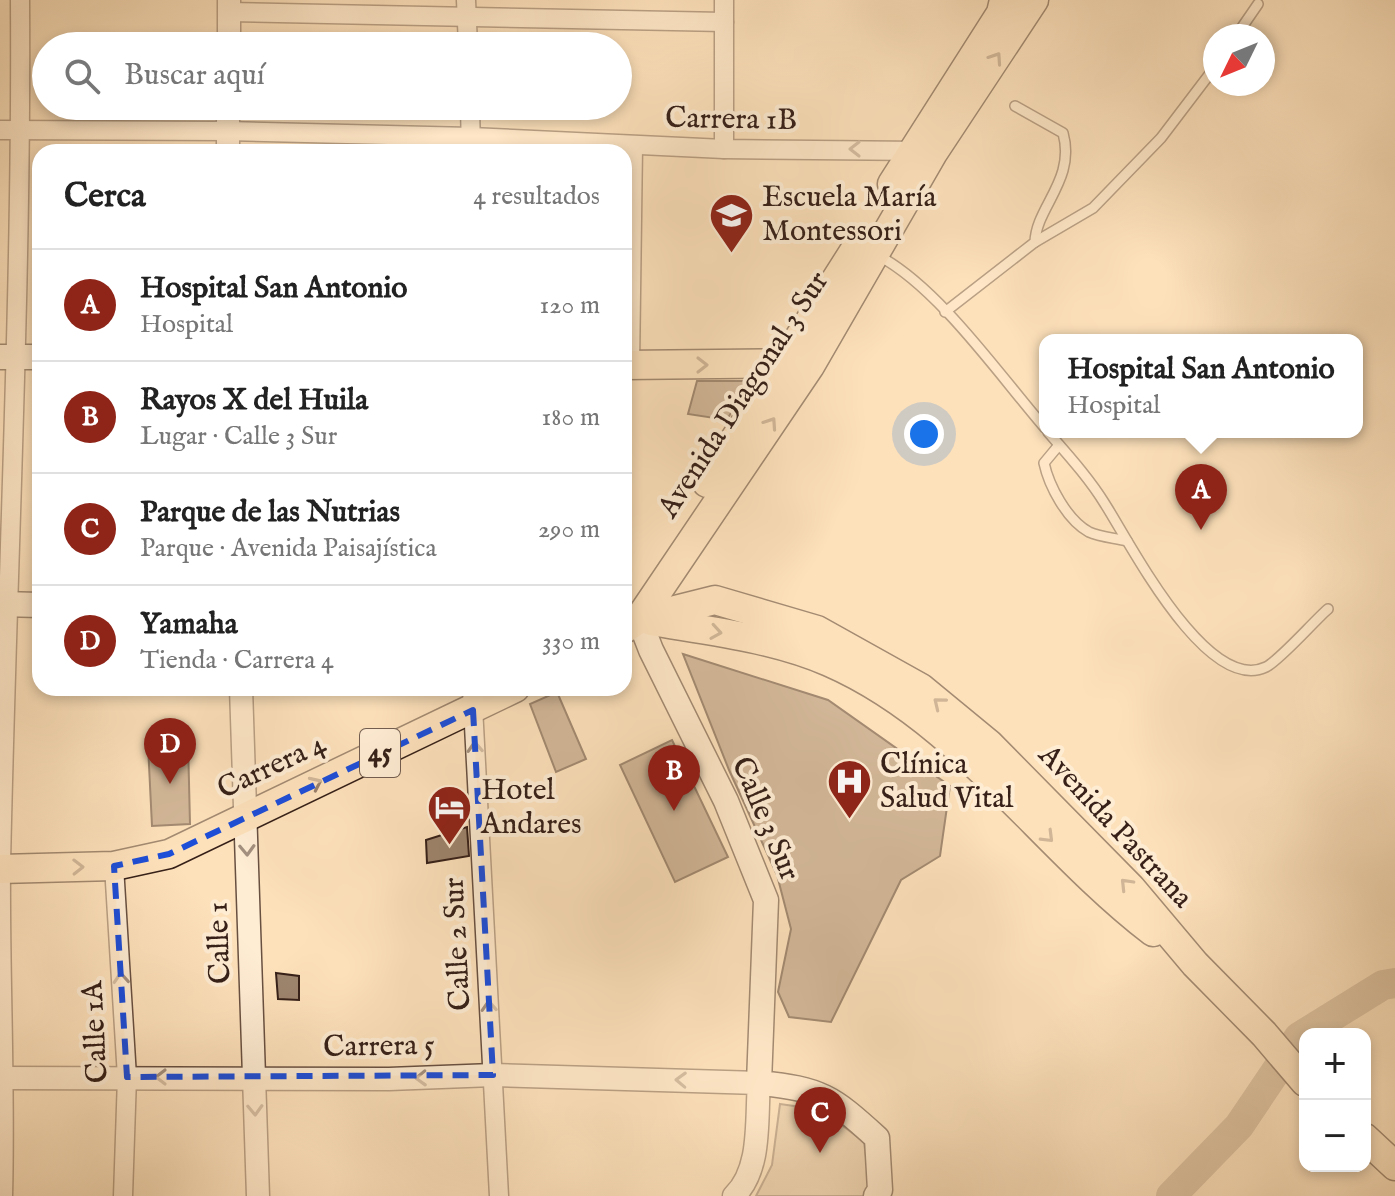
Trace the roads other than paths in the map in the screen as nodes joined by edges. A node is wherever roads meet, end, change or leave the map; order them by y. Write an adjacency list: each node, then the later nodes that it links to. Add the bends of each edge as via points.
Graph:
1 (20, 0): 17 (street)
2 (724, 0): 8 (street)
3 (1004, 0): 22 (main road, Avenida Diagonal 3 Sur)
4 (1034, 0): 22 (main road, Avenida Diagonal 3 Sur, one-way to 4)
5 (1258, 4): 9 (lane)
6 (229, 6): 7 (street); 10 (street)
7 (466, 8): 8 (street); 11 (street)
8 (724, 22): 21 (street)
9 (1244, 24)
10 (229, 32)
11 (467, 32)
12 (1203, 83): 24 (lane, via 1161,138 1093,208)
13 (1015, 106): 24 (lane, via 1055,127 1065,140 1060,186 1035,232)
14 (228, 120): 18 (street)
15 (470, 120): 19 (street)
16 (0, 130): 17 (street, Carrera 1B)
17 (21, 130): 18 (street, Carrera 1B); 27 (street)
18 (227, 141): 19 (street, Carrera 1B)
19 (471, 144)
20 (633, 146): 21 (street, Carrera 1B); 23 (street)
21 (724, 149): 22 (street, Carrera 1B, one-way to 21)
22 (922, 151): 25 (main road, Avenida Diagonal 3 Sur)
23 (632, 182)
24 (1035, 242): 26 (lane)
25 (866, 249): 26 (lane, via 916,282); 28 (main road, Avenida Diagonal 3 Sur)
26 (945, 312): 30 (lane)
27 (19, 357): 36 (street)
28 (799, 363): 29 (main road, one-way to 28); 33 (main road, Avenida Diagonal 3 Sur, one-way to 28); 39 (main road, Avenida Diagonal 3 Sur, via 638,593)
29 (632, 365)
30 (1039, 421)
31 (1053, 438): 32 (lane)
32 (1059, 445): 34 (lane); 34 (lane, via 1044,463 1049,485 1082,527)
33 (696, 533): 35 (main road, via 689,579); 40 (main road, Avenida Diagonal 3 Sur)
34 (1127, 541): 38 (lane, via 1151,582 1216,660 1242,670 1266,667)
35 (715, 600): 41 (main road); 49 (main road, Avenida Pastrana, one-way to 35, via 1131,888 989,744 921,688 817,630)
36 (4, 604): 37 (main road); 48 (street)
37 (32, 605)
38 (1328, 609)
39 (632, 613)
40 (632, 618)
41 (632, 621)
42 (632, 622): 49 (main road, Avenida Pastrana, one-way to 49, via 735,635 828,661 911,709 1118,905)
43 (632, 626): 55 (main road, Calle 3 Sur, via 651,650 726,801 766,900)
44 (241, 696): 46 (street, Calle 1)
45 (472, 699): 46 (main road, Carrera 4 / 45, one-way to 45); 50 (street, Calle 2 Sur, one-way to 45)
46 (245, 816): 47 (main road, Carrera 4 / 45, via 169,854); 54 (street, Calle 1, one-way to 54)
47 (114, 866): 48 (main road, Carrera 4 / 45, one-way to 47); 52 (street, Calle 1A, one-way to 47)
48 (0, 869): 53 (street)
49 (1195, 964): 51 (main road, Avenida Pastrana)
50 (493, 1075): 54 (street, Carrera 5, one-way to 54); 55 (street, Carrera 5, one-way to 50); 61 (street, Calle 2 Sur)
51 (1299, 1075)
52 (127, 1077): 53 (street, Carrera 5); 54 (street, Carrera 5, one-way to 52); 59 (street, Calle 1A)
53 (3, 1078): 58 (street)
54 (254, 1078): 60 (street, Calle 1, one-way to 60)
55 (759, 1083): 62 (street, Calle 3 Sur, via 753,1163); 63 (main road, via 804,1087 842,1106 877,1138)
56 (1371, 1144): 57 (main road)
57 (1395, 1166)
58 (3, 1196)
59 (123, 1196)
60 (258, 1196)
61 (499, 1196)
62 (734, 1196)
63 (876, 1196)

